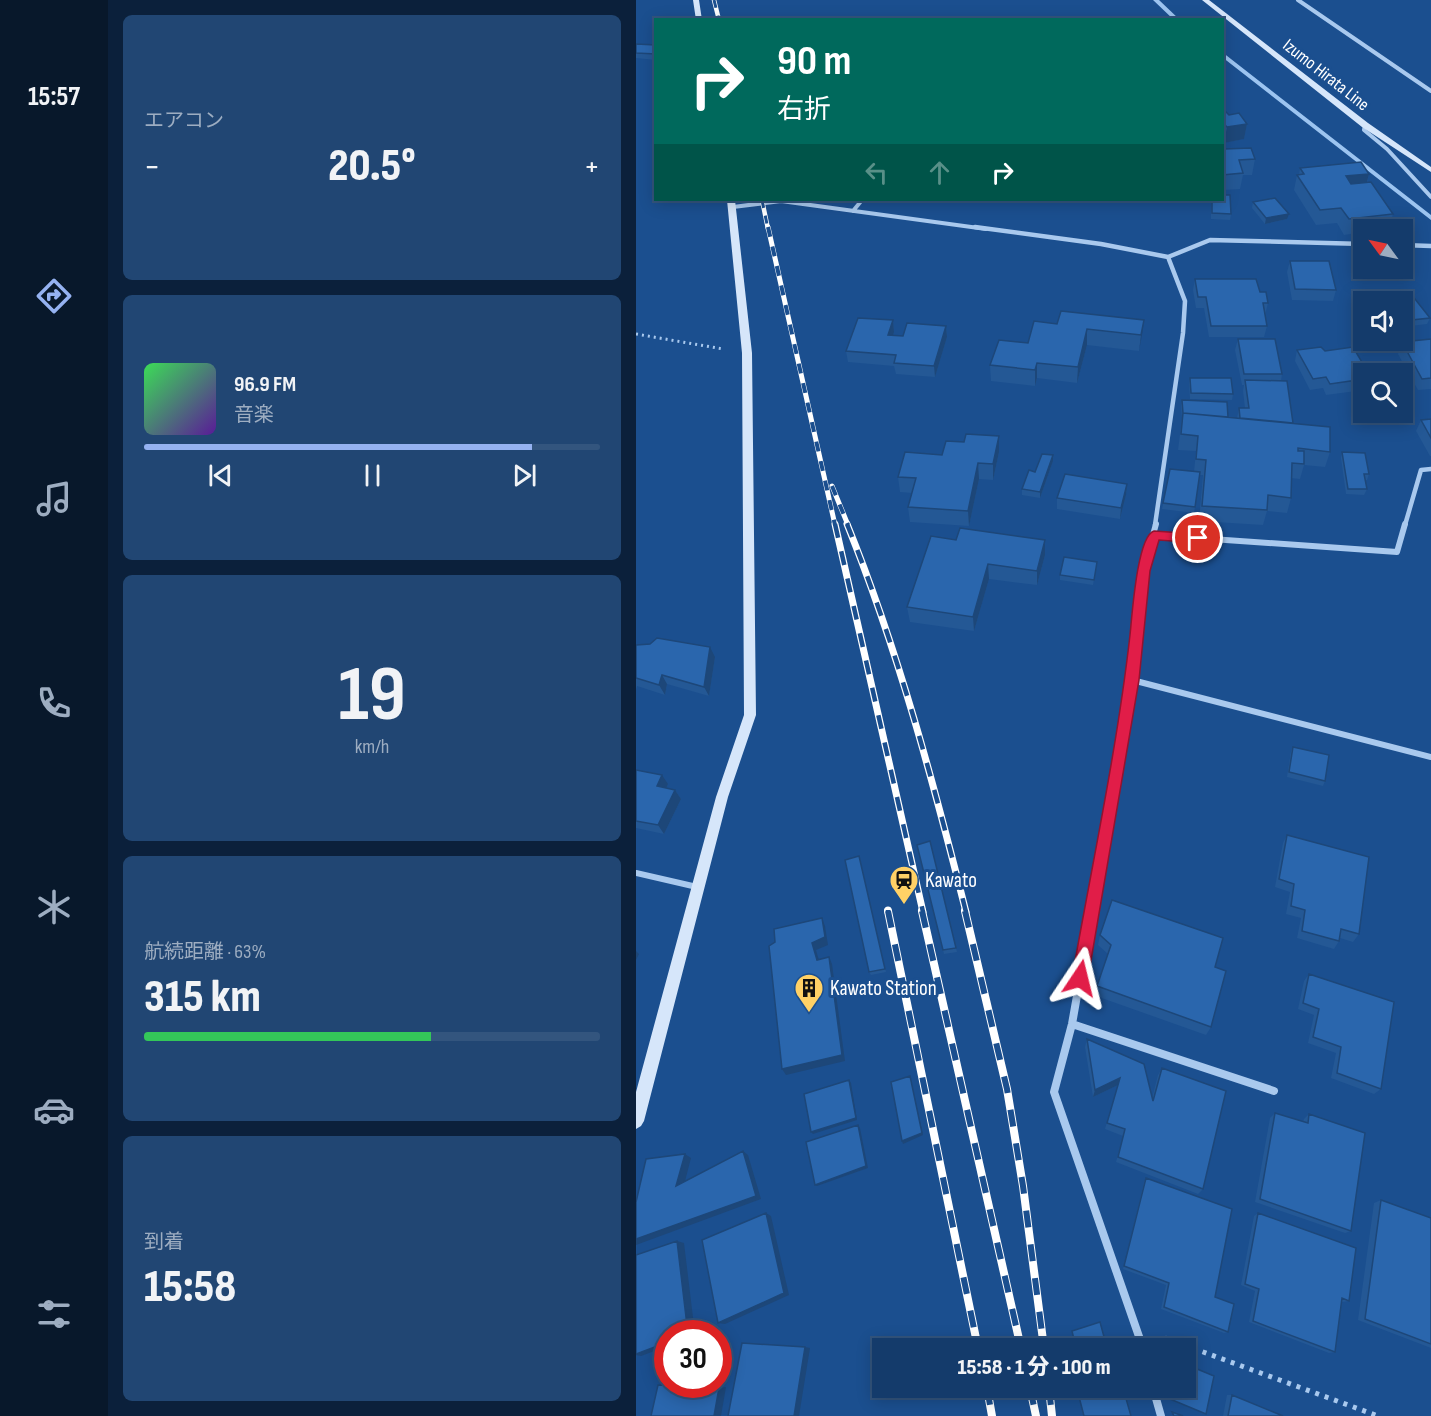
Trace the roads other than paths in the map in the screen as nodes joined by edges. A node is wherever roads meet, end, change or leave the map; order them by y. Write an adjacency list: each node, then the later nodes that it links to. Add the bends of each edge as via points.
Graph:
1 (696, 0): 4 (street)
2 (1205, 0): 6 (street, Izumo Hirata Line)
3 (1298, 0): 5 (street)
4 (699, 18)
5 (1431, 91)
6 (1365, 125): 7 (street, Izumo Hirata Line); 8 (street, via 1364,130)
7 (1431, 170)
8 (1431, 197)
9 (861, 201): 11 (street)
10 (732, 203): 11 (street, via 781,201); 21 (street, via 747,353 750,715)
11 (853, 211): 15 (street, via 1101,244)
12 (1353, 244): 15 (street, via 1210,240)
13 (1413, 245): 14 (street)
14 (1431, 246)
15 (1168, 257): 17 (street, via 1185,301)
16 (1431, 469): 17 (street, via 1421,470 1397,552)
17 (1154, 535): 18 (street, via 1143,571)
18 (1132, 680): 19 (street); 22 (street)
19 (1431, 757)
20 (636, 873): 21 (street)
21 (697, 887): 24 (street)
22 (1072, 1024): 23 (street); 25 (street, via 1054,1092)
23 (1274, 1091)
24 (636, 1121)
25 (1140, 1338)
26 (1156, 1398): 27 (street)
27 (1161, 1416)

